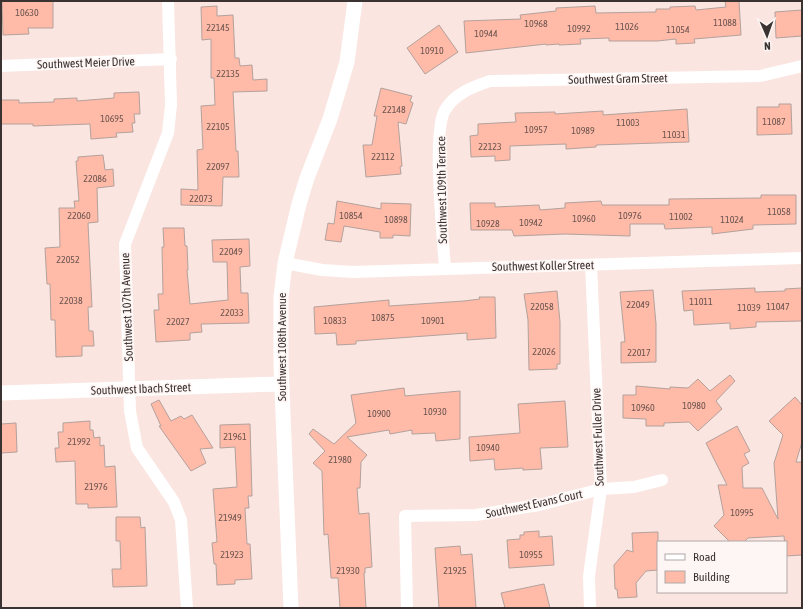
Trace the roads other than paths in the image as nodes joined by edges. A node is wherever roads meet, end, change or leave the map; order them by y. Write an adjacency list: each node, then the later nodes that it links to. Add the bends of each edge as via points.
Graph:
1 (168, 1): 3 (street, Southwest 107th Avenue)
2 (355, 1): 8 (street, Southwest 108th Avenue, via 347,62 330,119 307,178)
3 (171, 59): 4 (street, Southwest Meier Drive); 12 (street, Southwest 107th Avenue, via 168,133 126,244)
4 (1, 66)
5 (802, 66): 6 (street, Southwest Gram Street, via 760,76 490,81 468,89 451,101)
6 (444, 111): 10 (street, Southwest 109th Terrace, via 439,140)
7 (802, 258): 9 (street, Southwest Koller Street)
8 (285, 263): 10 (street, Southwest Koller Street, via 322,270 353,272); 11 (street, Southwest 108th Avenue, via 281,297)
9 (591, 265): 10 (street, Southwest Koller Street); 15 (street, Southwest Fuller Drive)
10 (444, 268)
11 (281, 384): 12 (street, Southwest Ibach Street); 17 (street, Southwest 108th Avenue)
12 (130, 389): 13 (street, Southwest Ibach Street); 16 (street, Southwest 107th Avenue, via 130,411 136,448 174,502 181,520)
13 (1, 393)
14 (662, 480): 15 (street, Southwest Evans Court, via 634,487)
15 (601, 490): 18 (street, Southwest Evans Court, via 539,505 476,515 405,516); 19 (street, Southwest Fuller Drive, via 589,576)
16 (187, 608)
17 (291, 608)
18 (407, 608)
19 (590, 608)

